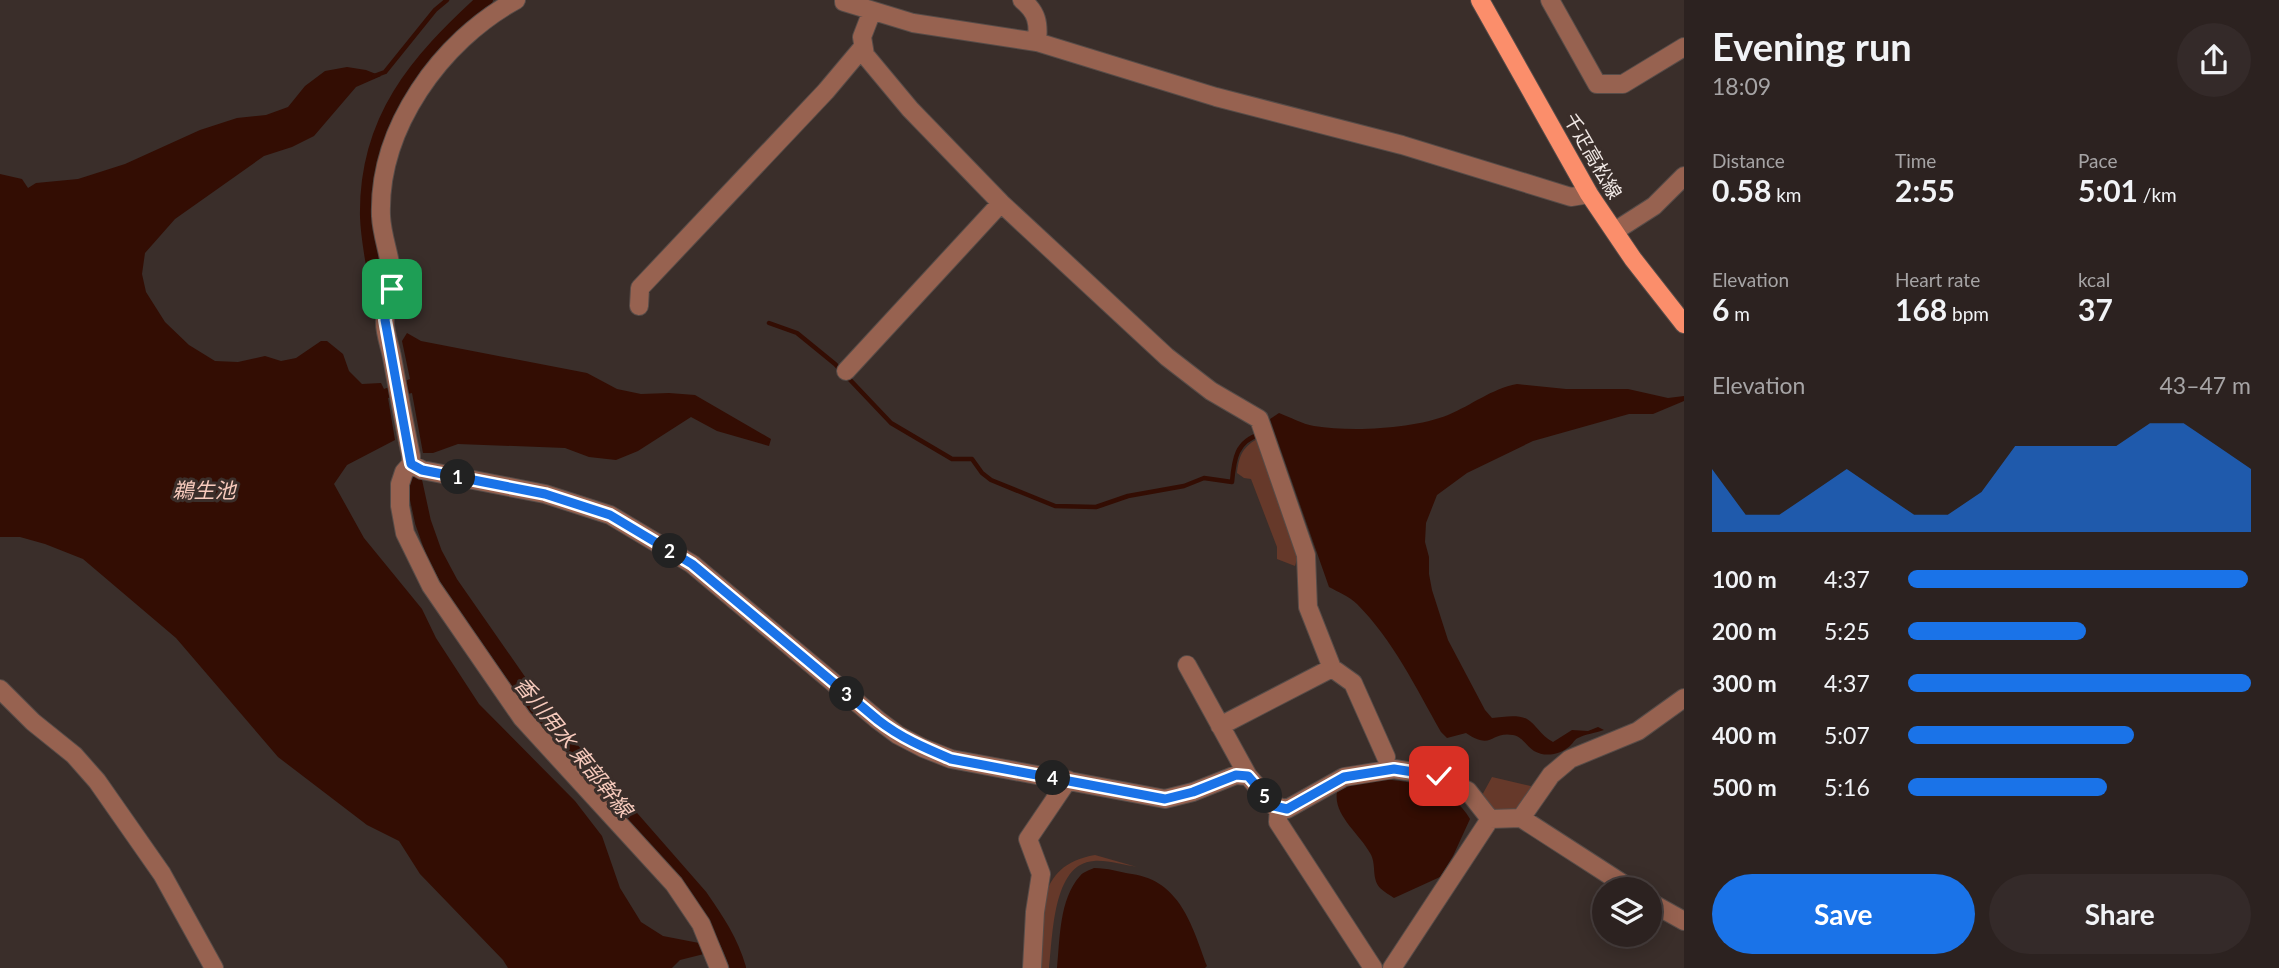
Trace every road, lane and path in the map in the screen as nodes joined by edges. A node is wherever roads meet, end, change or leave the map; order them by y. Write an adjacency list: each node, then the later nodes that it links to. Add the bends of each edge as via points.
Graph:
1 (516, 0): 17 (street, via 470,33 431,73 404,116 392,146 381,216 392,289 385,320)
2 (1022, 0): 7 (street, via 1032,8 1039,24)
3 (1480, 0): 11 (main road, 千疋高松線)
4 (1550, 0): 9 (street, via 1597,84 1623,85)
5 (842, 1): 6 (street)
6 (872, 11): 7 (street, via 913,23); 8 (street)
7 (1037, 42): 11 (street, via 1571,197)
8 (863, 47): 12 (street, via 910,109); 14 (street, via 640,288)
9 (1684, 47)
10 (1684, 176): 13 (street, via 1654,206)
11 (1589, 194): 13 (main road, 千疋高松線)
12 (1001, 203): 16 (street); 19 (street, via 1167,357 1258,419 1306,555 1308,607)
13 (1615, 231): 15 (main road, 千疋高松線)
14 (639, 306)
15 (1684, 324)
16 (846, 371)
17 (411, 460): 26 (street, via 422,470 545,494 610,515 692,564 898,736 951,759); 35 (street, via 400,484 400,506 405,533 431,586 522,718 674,884 701,924)
18 (1187, 665): 22 (street)
19 (1332, 668): 22 (street); 23 (street, via 1353,683)
20 (0, 689): 34 (street, via 97,781 162,874)
21 (1684, 698): 29 (street, via 1638,730 1570,759 1551,775)
22 (1220, 726): 24 (street)
23 (1386, 757): 25 (street); 27 (street, via 1344,771)
24 (1248, 776): 26 (street, via 1236,775 1165,799); 28 (street)
25 (1439, 776): 27 (street, via 1394,769 1344,777); 30 (street, via 1468,791)
26 (1068, 780): 36 (street, via 1027,839 1041,874)
27 (1328, 786): 28 (street, via 1287,809)
28 (1279, 807): 37 (street, via 1278,822)
29 (1521, 818): 30 (street); 31 (street)
30 (1490, 820): 38 (street)
31 (1612, 877)
32 (1662, 909): 33 (street)
33 (1684, 921)
34 (214, 968)
35 (719, 968)
36 (1032, 968)
37 (1373, 968)
38 (1392, 968)

